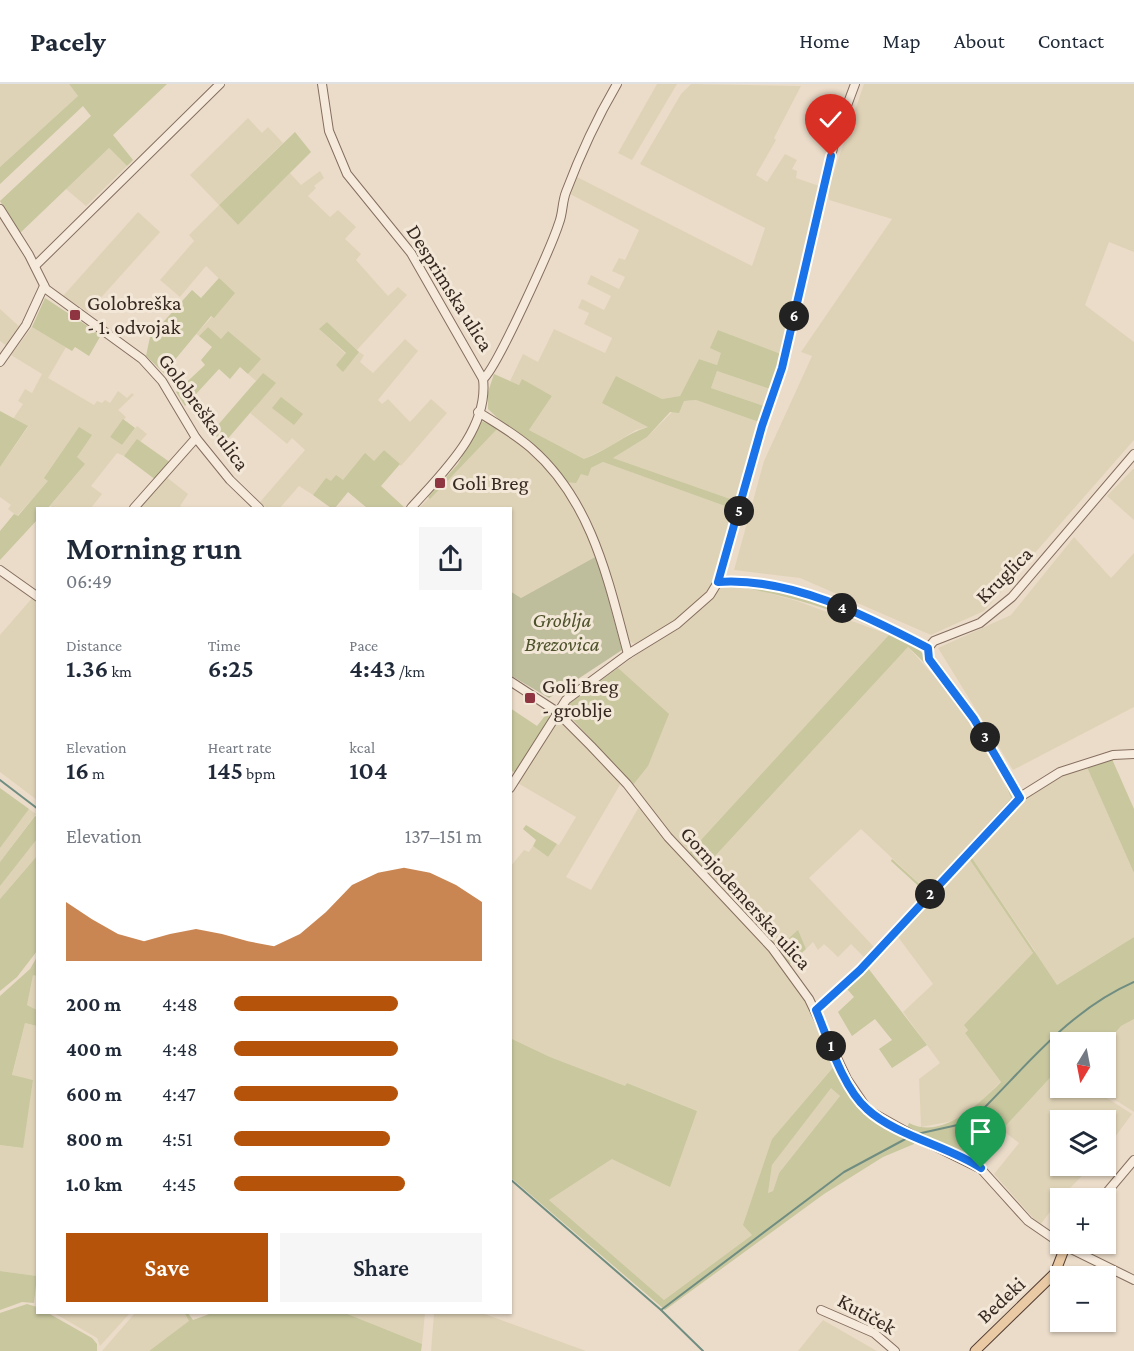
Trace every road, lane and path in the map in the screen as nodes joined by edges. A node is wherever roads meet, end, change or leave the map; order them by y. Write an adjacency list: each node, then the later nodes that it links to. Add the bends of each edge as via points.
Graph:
1 (220, 84): 6 (street)
2 (322, 84): 9 (street, Desprimska ulica, via 329,131 347,174 411,253)
3 (617, 84): 9 (street, via 574,173 560,223 542,265 496,363)
4 (855, 84): 17 (street, via 836,135 782,368)
5 (0, 209): 6 (street, Golobreška ulica)
6 (35, 266): 7 (street, Golobreška ulica)
7 (44, 286): 8 (street, via 26,325); 11 (street, Golobreška ulica, via 142,359 162,381)
8 (0, 362)
9 (483, 379): 10 (street, Desprimska ulica)
10 (478, 412): 15 (street, Desprimska ulica, via 453,462); 20 (street, via 546,463 583,514 601,558)
11 (196, 438): 13 (street); 14 (street, Golobreška ulica)
12 (1134, 454): 19 (street, Kruglica, via 1012,597 980,622 934,641)
13 (135, 507)
14 (258, 507)
15 (412, 507)
16 (0, 570): 18 (street)
17 (718, 582): 19 (street, via 760,583 800,593 864,617); 20 (street, via 694,611)
18 (36, 596)
19 (928, 648): 25 (street, via 929,659 974,719)
20 (628, 654): 22 (street)
21 (512, 682): 22 (street)
22 (556, 711): 24 (street); 26 (street, Gornjodemerska ulica, via 627,784 668,837 772,948)
23 (1134, 754): 25 (street, via 1113,755 1060,772)
24 (512, 785)
25 (1020, 798): 26 (street, via 860,970)
26 (816, 1010): 29 (street, Gornjodemerska ulica, via 862,1104 878,1117 981,1168 1028,1221)
27 (1134, 1160): 28 (street)
28 (1110, 1188)
29 (1050, 1235)
30 (1060, 1254): 35 (main road, Bedeki, via 1055,1273)
31 (1083, 1254): 32 (street, Gornjodemerska ulica)
32 (1134, 1280)
33 (821, 1310): 34 (street, Kutiček, via 874,1333)
34 (895, 1351)
35 (975, 1351)

